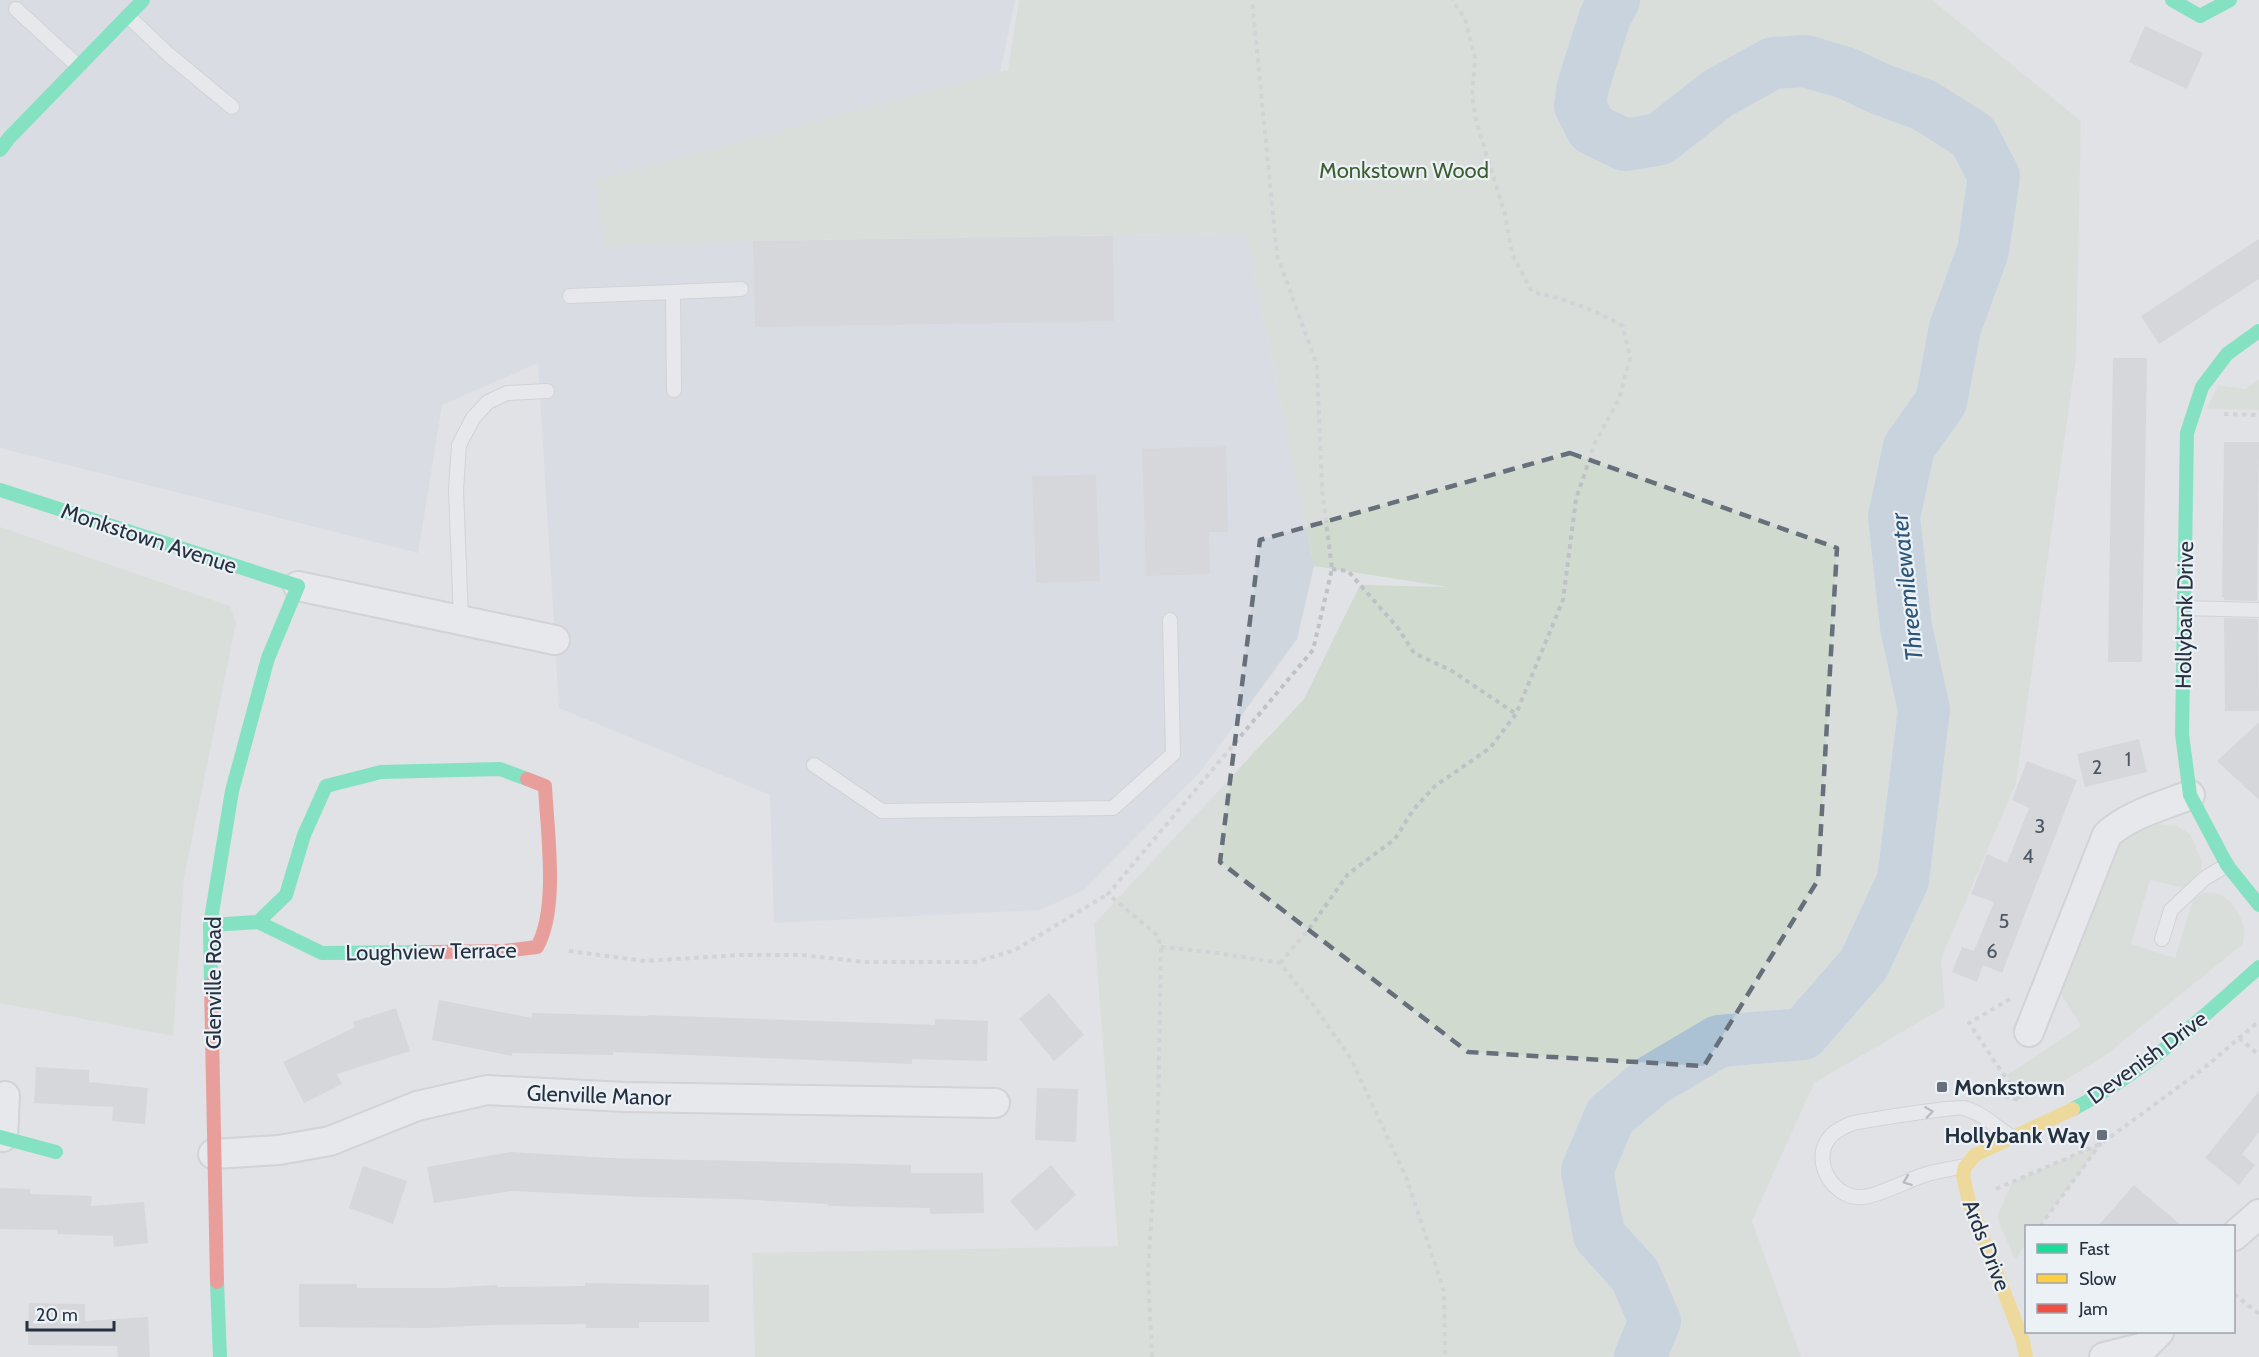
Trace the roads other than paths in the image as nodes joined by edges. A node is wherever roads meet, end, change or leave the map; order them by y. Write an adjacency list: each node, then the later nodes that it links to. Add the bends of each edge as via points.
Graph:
1 (142, 0): 5 (street)
2 (2172, 0): 3 (street, via 2200,16)
3 (2230, 0)
4 (16, 9): 6 (lane)
5 (128, 16): 6 (street); 7 (lane)
6 (79, 67): 8 (street)
7 (232, 107)
8 (0, 150)
9 (741, 290): 10 (lane)
10 (673, 292): 11 (lane); 13 (lane)
11 (570, 296)
12 (2259, 331): 17 (street, Hollybank Drive, via 2227,354 2202,387 2187,433)
13 (674, 390)
14 (547, 391): 19 (lane, via 507,393 488,402 473,418 459,445 456,490)
15 (0, 490): 16 (street, Monkstown Avenue)
16 (298, 586): 19 (street); 27 (street, Glenville Road, via 268,658 232,791)
17 (2184, 608): 18 (lane); 23 (street, Hollybank Drive, via 2182,734)
18 (2259, 610)
19 (461, 620): 21 (street)
20 (1170, 620): 22 (lane, via 1173,754 1113,808 882,812)
21 (555, 640)
22 (814, 765)
23 (2190, 795): 24 (street, Hollybank Drive); 30 (street, via 2135,817 2107,836)
24 (2227, 865): 25 (street, Hollybank Drive); 28 (lane, via 2205,878 2171,910)
25 (2259, 905)
26 (258, 922): 26 (street, Loughview Terrace, via 322,953 504,951 537,947 544,935 550,886 545,786 500,769 381,772 326,786 304,835 286,895); 27 (street, Loughview Terrace)
27 (210, 925): 36 (street, Glenville Road)
28 (2162, 939)
29 (2259, 967): 34 (street, Devenish Drive, via 2125,1079 2076,1108)
30 (2028, 1032)
31 (5, 1096): 33 (street)
32 (995, 1103): 36 (street, Glenville Manor, via 625,1097 487,1090 417,1106 330,1141 279,1150)
33 (1, 1137): 35 (street)
34 (2013, 1137): 37 (street, Devenish Drive, via 1975,1155); 37 (lane, one-way to 34, via 1924,1175 1864,1197 1843,1192 1833,1184 1822,1159 1831,1136 1850,1124 1962,1107)
35 (56, 1152)
36 (213, 1154): 41 (street, Glenville Road)
37 (1964, 1166): 42 (street, Ards Drive, via 1969,1202)
38 (2259, 1214): 39 (street)
39 (2235, 1235)
40 (2152, 1345): 43 (street)
41 (220, 1357)
42 (2026, 1357)
43 (2104, 1357)

